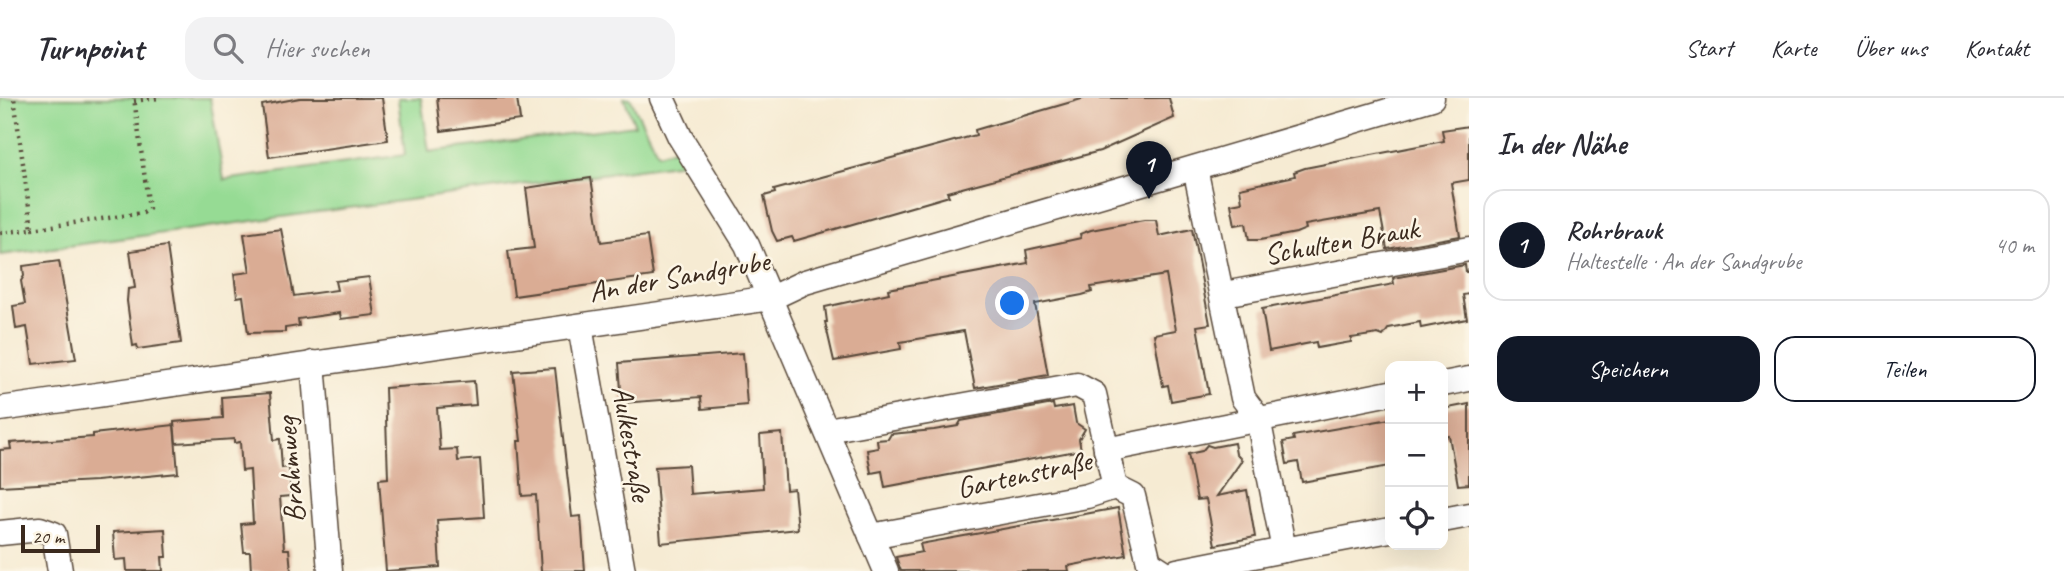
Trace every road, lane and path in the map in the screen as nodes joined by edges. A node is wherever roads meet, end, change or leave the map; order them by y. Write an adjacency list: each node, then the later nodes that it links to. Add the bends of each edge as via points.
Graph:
1 (14, 98): 7 (path)
2 (158, 98): 5 (path)
3 (662, 98): 11 (street, via 747,245)
4 (1432, 98): 6 (street, An der Sandgrube)
5 (134, 100): 7 (path, via 149,209)
6 (1195, 168): 10 (street); 11 (street, An der Sandgrube, via 805,282)
7 (32, 229): 8 (path)
8 (0, 233)
9 (1469, 248): 10 (street, Schulten Brauk)
10 (1223, 294): 18 (street, via 1243,398)
11 (771, 298): 12 (street, An der Sandgrube); 19 (street)
12 (580, 326): 13 (street, An der Sandgrube); 31 (street, Aulkestraße)
13 (313, 363): 17 (street, An der Sandgrube); 30 (street, Brahmweg)
14 (1469, 379): 15 (street)
15 (1448, 383)
16 (1385, 394): 18 (street)
17 (0, 409)
18 (1258, 418): 20 (street); 27 (street)
19 (827, 430): 20 (street, Gartenstraße, via 1077,385 1094,394); 26 (street)
20 (1106, 450): 21 (street, Gartenstraße)
21 (1115, 487): 26 (street, Gartenstraße); 28 (street, via 1133,496 1149,562)
22 (1469, 515): 23 (street)
23 (1448, 519)
24 (1385, 531): 27 (street)
25 (0, 533): 29 (street, via 40,529 54,534)
26 (871, 536): 32 (street)
27 (1284, 550): 28 (street)
28 (1164, 570)
29 (60, 571)
30 (330, 571)
31 (623, 571)
32 (886, 571)

